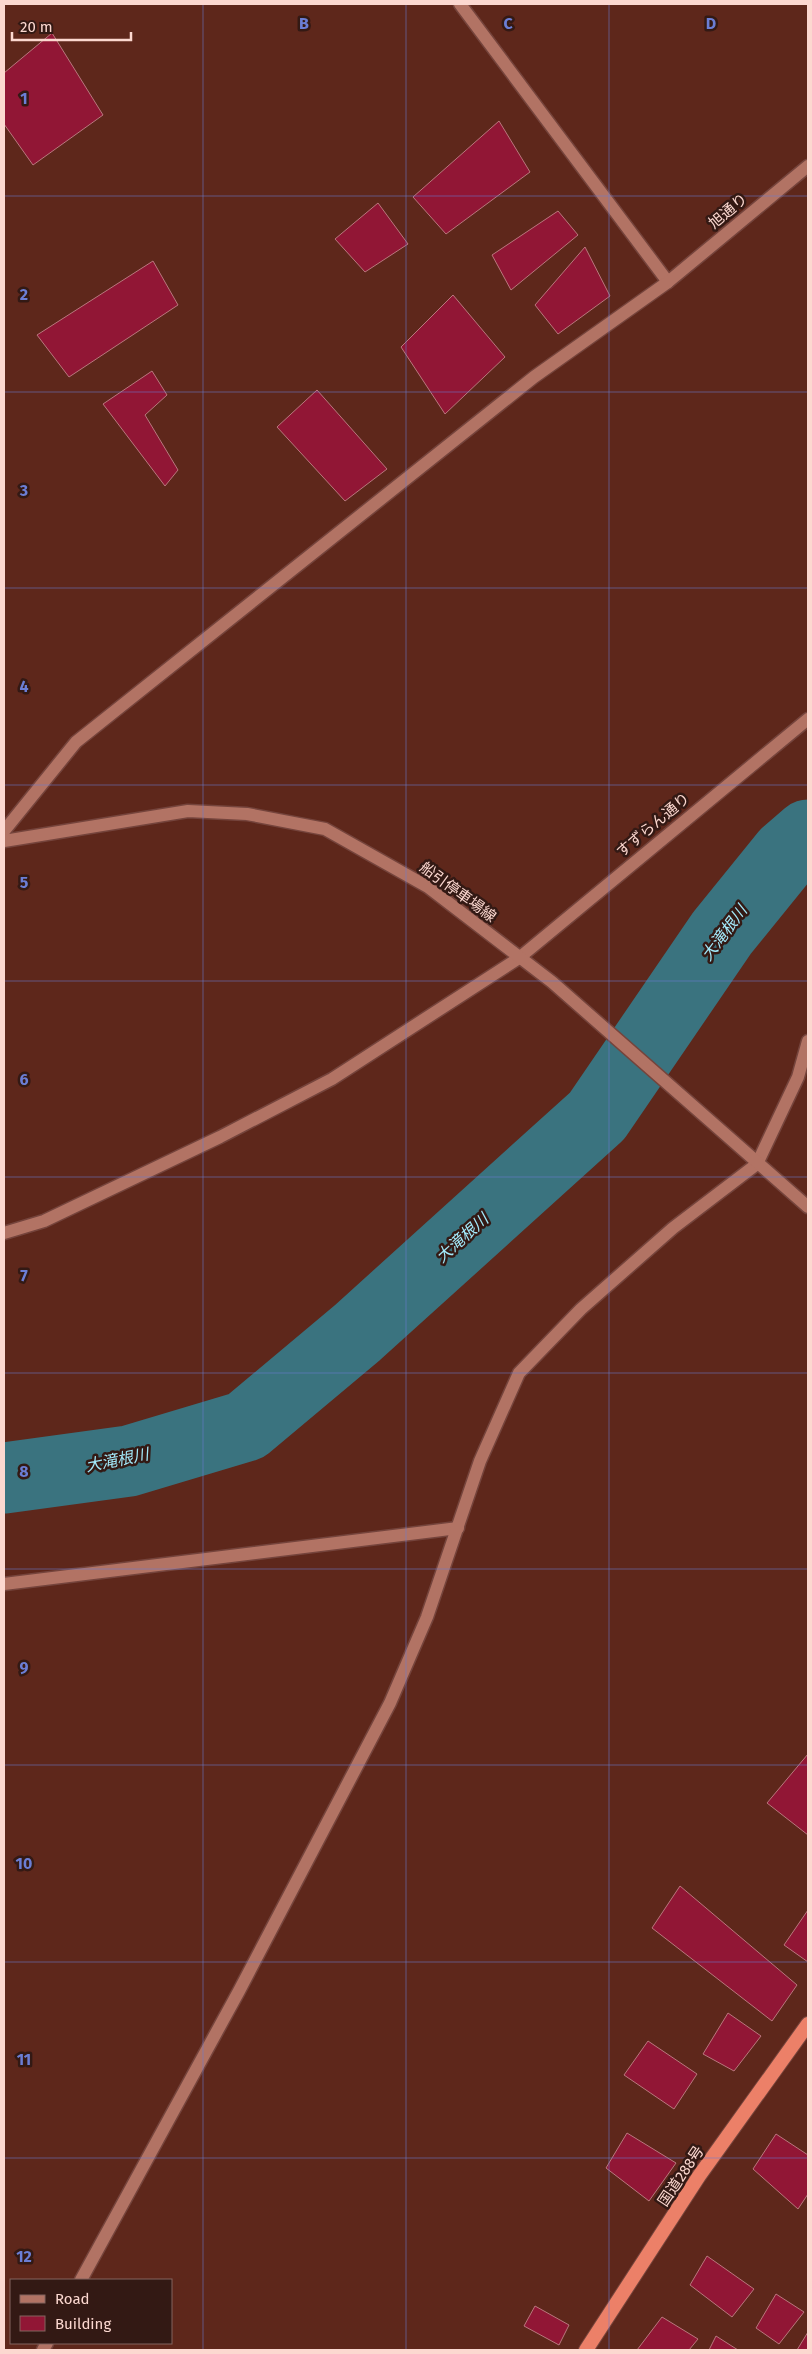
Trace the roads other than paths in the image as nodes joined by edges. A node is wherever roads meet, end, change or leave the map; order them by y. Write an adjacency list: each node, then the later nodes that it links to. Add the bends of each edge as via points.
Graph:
1 (460, 4): 3 (street)
2 (808, 166): 3 (street, 旭通り)
3 (668, 282): 5 (street, 旭通り, via 534,377 76,742)
4 (808, 719): 7 (street, すずらん通り)
5 (4, 831)
6 (4, 841): 7 (street, 船引停車場線, via 188,811 246,814 325,828 428,886)
7 (520, 958): 9 (street, 船引停車場線, via 552,982); 11 (street, すずらん通り, via 332,1079 44,1221)
8 (808, 1041): 9 (street, via 798,1077)
9 (757, 1164): 10 (street, 船引停車場線); 12 (street, via 673,1228 588,1303 519,1372 480,1461)
10 (808, 1207)
11 (4, 1233)
12 (458, 1528): 13 (street); 15 (street, via 390,1704 239,1991)
13 (4, 1584)
14 (808, 2024): 16 (highway, 国道288号, via 700,2176)
15 (82, 2279)
16 (586, 2350)

